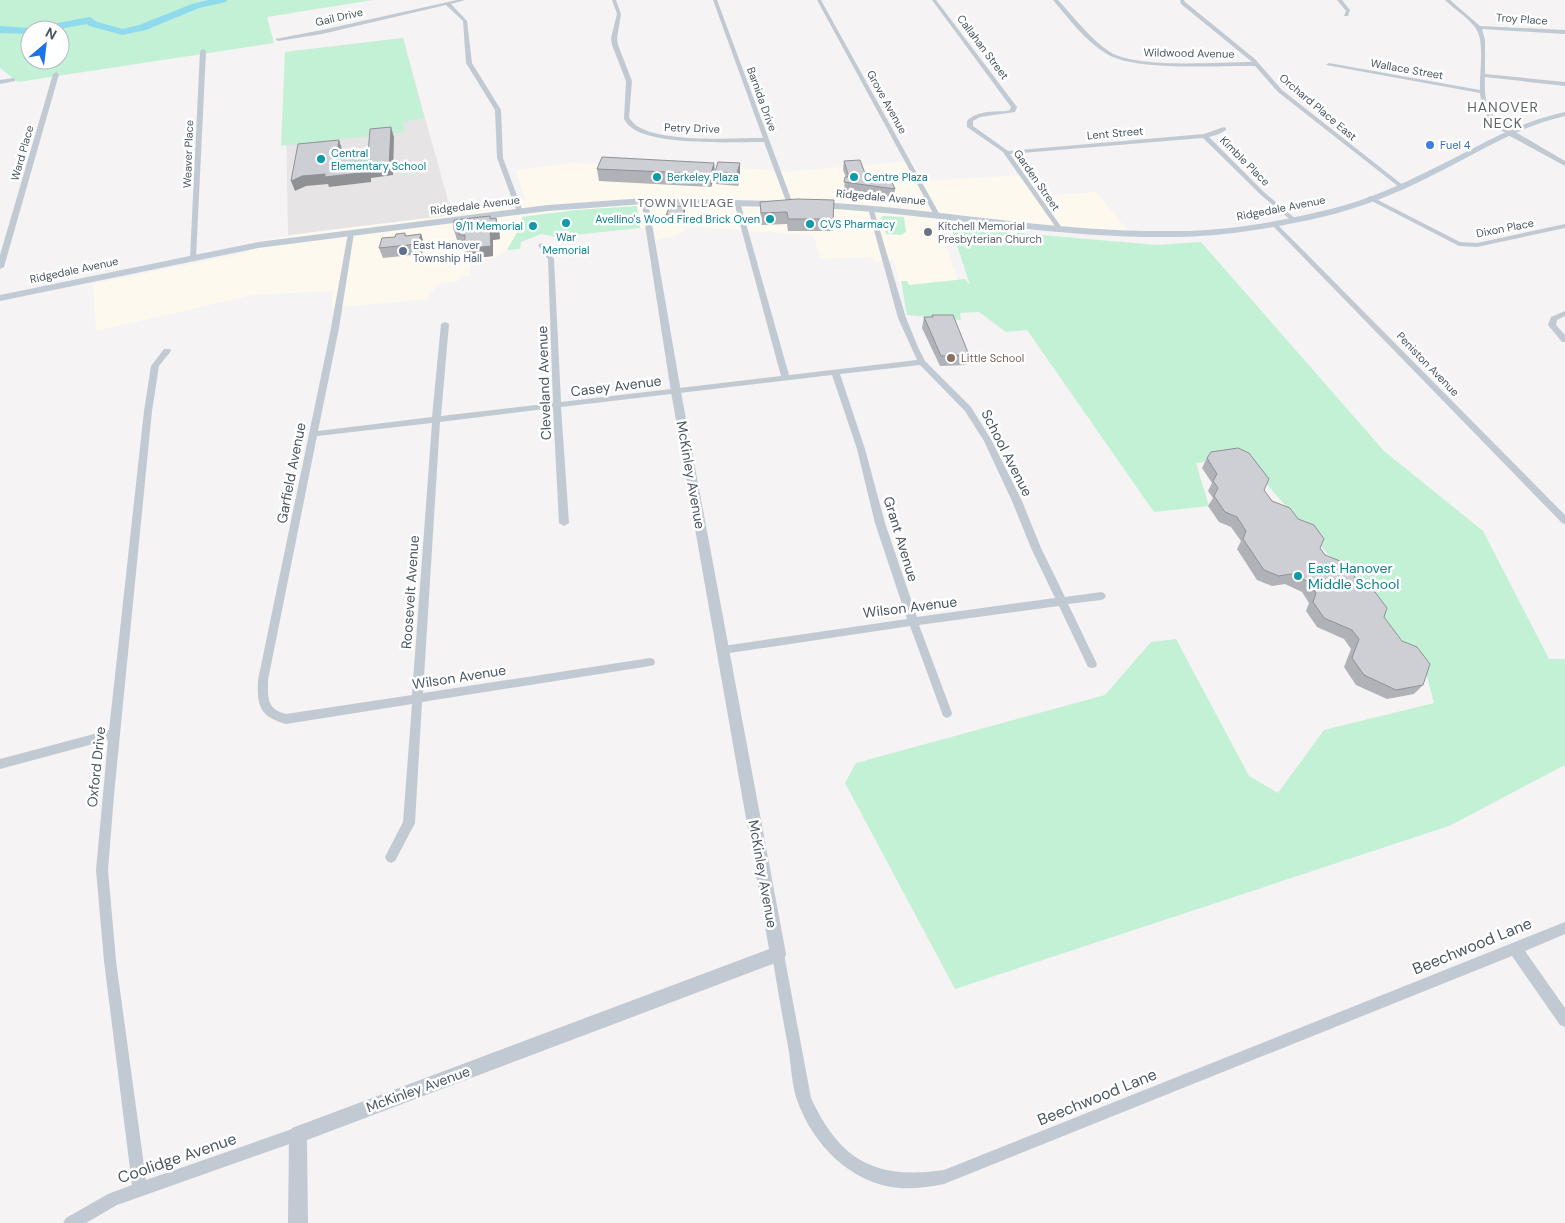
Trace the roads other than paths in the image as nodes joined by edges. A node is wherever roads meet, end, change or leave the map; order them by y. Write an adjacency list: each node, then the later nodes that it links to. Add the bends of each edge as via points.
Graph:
1 (463, 0): 10 (street, Gail Drive)
2 (614, 0): 29 (street, Petry Drive, via 619,14 614,38 628,81 626,118 632,126 662,137)
3 (715, 0): 29 (street, Barnida Drive)
4 (819, 0): 39 (street, Grove Avenue)
5 (934, 0): 24 (street, Callahan Street)
6 (1055, 0): 16 (street, Wildwood Avenue, via 1108,54 1123,60)
7 (1182, 0): 16 (street, Orchard Place East)
8 (1339, 0): 11 (street, via 1348,11)
9 (1447, 0): 12 (street)
10 (448, 4): 14 (street, Gail Drive); 38 (street, via 465,21 468,63 498,110 500,158)
11 (1346, 15)
12 (1477, 26): 13 (street, Troy Place); 19 (street, via 1482,36)
13 (1565, 32)
14 (278, 39)
15 (203, 51): 46 (street, Weaver Place)
16 (1256, 64): 32 (street, Orchard Place East, via 1280,91)
17 (1328, 65): 23 (street, Wallace Street)
18 (56, 74): 47 (street, Ward Place)
19 (1483, 75): 22 (street); 23 (street)
20 (13, 80): 21 (street)
21 (0, 82)
22 (1565, 84)
23 (1481, 92): 27 (street, via 1493,122)
24 (1014, 106): 30 (street, Garden Street, via 1013,111 979,115 969,122 972,129)
25 (1565, 114): 27 (main road, Ridgedale Avenue)
26 (1224, 128): 28 (street, Lent Street)
27 (1509, 132): 31 (street); 32 (main road, Ridgedale Avenue)
28 (1204, 136): 30 (street, Lent Street); 40 (street, Kimble Place)
29 (766, 140): 36 (street, Barnida Drive)
30 (1006, 152): 43 (street, Garden Street)
31 (1565, 164)
32 (1401, 186): 33 (main road, Ridgedale Avenue)
33 (1370, 198): 40 (main road, Ridgedale Avenue); 42 (street, Dixon Place, via 1459,244 1477,245)
34 (644, 201): 35 (main road, Ridgedale Avenue); 38 (main road, Ridgedale Avenue); 56 (street, McKinley Avenue)
35 (737, 202): 36 (main road, Ridgedale Avenue); 55 (street)
36 (799, 205): 37 (main road, Ridgedale Avenue)
37 (871, 208): 39 (main road, Ridgedale Avenue); 53 (street, School Avenue, via 902,318)
38 (520, 212): 44 (main road, Ridgedale Avenue)
39 (937, 215): 43 (main road, Ridgedale Avenue)
40 (1294, 220): 41 (main road, Ridgedale Avenue)
41 (1274, 224): 43 (main road, Ridgedale Avenue, via 1227,231 1166,234); 60 (street, Peniston Avenue)
42 (1565, 226)
43 (1059, 228)
44 (351, 233): 46 (main road, Ridgedale Avenue, via 295,239); 59 (street, Garfield Avenue)
45 (541, 245): 57 (street, Cleveland Avenue, via 551,259)
46 (193, 258): 48 (main road, Ridgedale Avenue)
47 (0, 267)
48 (0, 298)
49 (1565, 313): 51 (street, via 1554,318 1552,324)
50 (444, 324): 58 (street, Roosevelt Avenue)
51 (1565, 340)
52 (167, 351): 71 (street, Oxford Drive, via 155,366 148,411)
53 (922, 362): 54 (street, Casey Avenue); 63 (street, School Avenue, via 968,409 988,441)
54 (835, 372): 55 (street, Casey Avenue); 64 (street, Grant Avenue)
55 (786, 378): 56 (street, Casey Avenue)
56 (676, 392): 57 (street, Casey Avenue); 65 (street, McKinley Avenue)
57 (557, 406): 58 (street, Casey Avenue); 61 (street, Cleveland Avenue)
58 (436, 420): 59 (street, Casey Avenue); 68 (street, Roosevelt Avenue)
59 (313, 434): 70 (street, Garfield Avenue, via 263,680 266,709)
60 (1565, 522)
61 (564, 523)
62 (1101, 596): 63 (street, Wilson Avenue)
63 (1062, 602): 64 (street, Wilson Avenue); 67 (street, School Avenue)
64 (913, 621): 65 (street, Wilson Avenue); 69 (street, Grant Avenue)
65 (723, 650): 76 (street, McKinley Avenue)
66 (650, 662): 68 (street, Wilson Avenue)
67 (1092, 664)
68 (416, 699): 70 (street, Wilson Avenue, via 286,719); 73 (street, Roosevelt Avenue, via 409,823)
69 (947, 713)
70 (274, 715)
71 (114, 732): 72 (street); 79 (street, Oxford Drive, via 102,870 110,961)
72 (0, 764)
73 (391, 857)
74 (1565, 928): 75 (street, Beechwood Lane)
75 (1515, 948): 76 (street, Beechwood Lane, via 944,1177 907,1182 891,1180 857,1167 835,1151 811,1119 804,1099); 77 (street)
76 (778, 954): 78 (street, McKinley Avenue)
77 (1565, 1020)
78 (298, 1134): 79 (street, Coolidge Avenue); 81 (street)
79 (140, 1189): 80 (street, Coolidge Avenue, via 113,1199)
80 (71, 1223)
81 (298, 1223)

